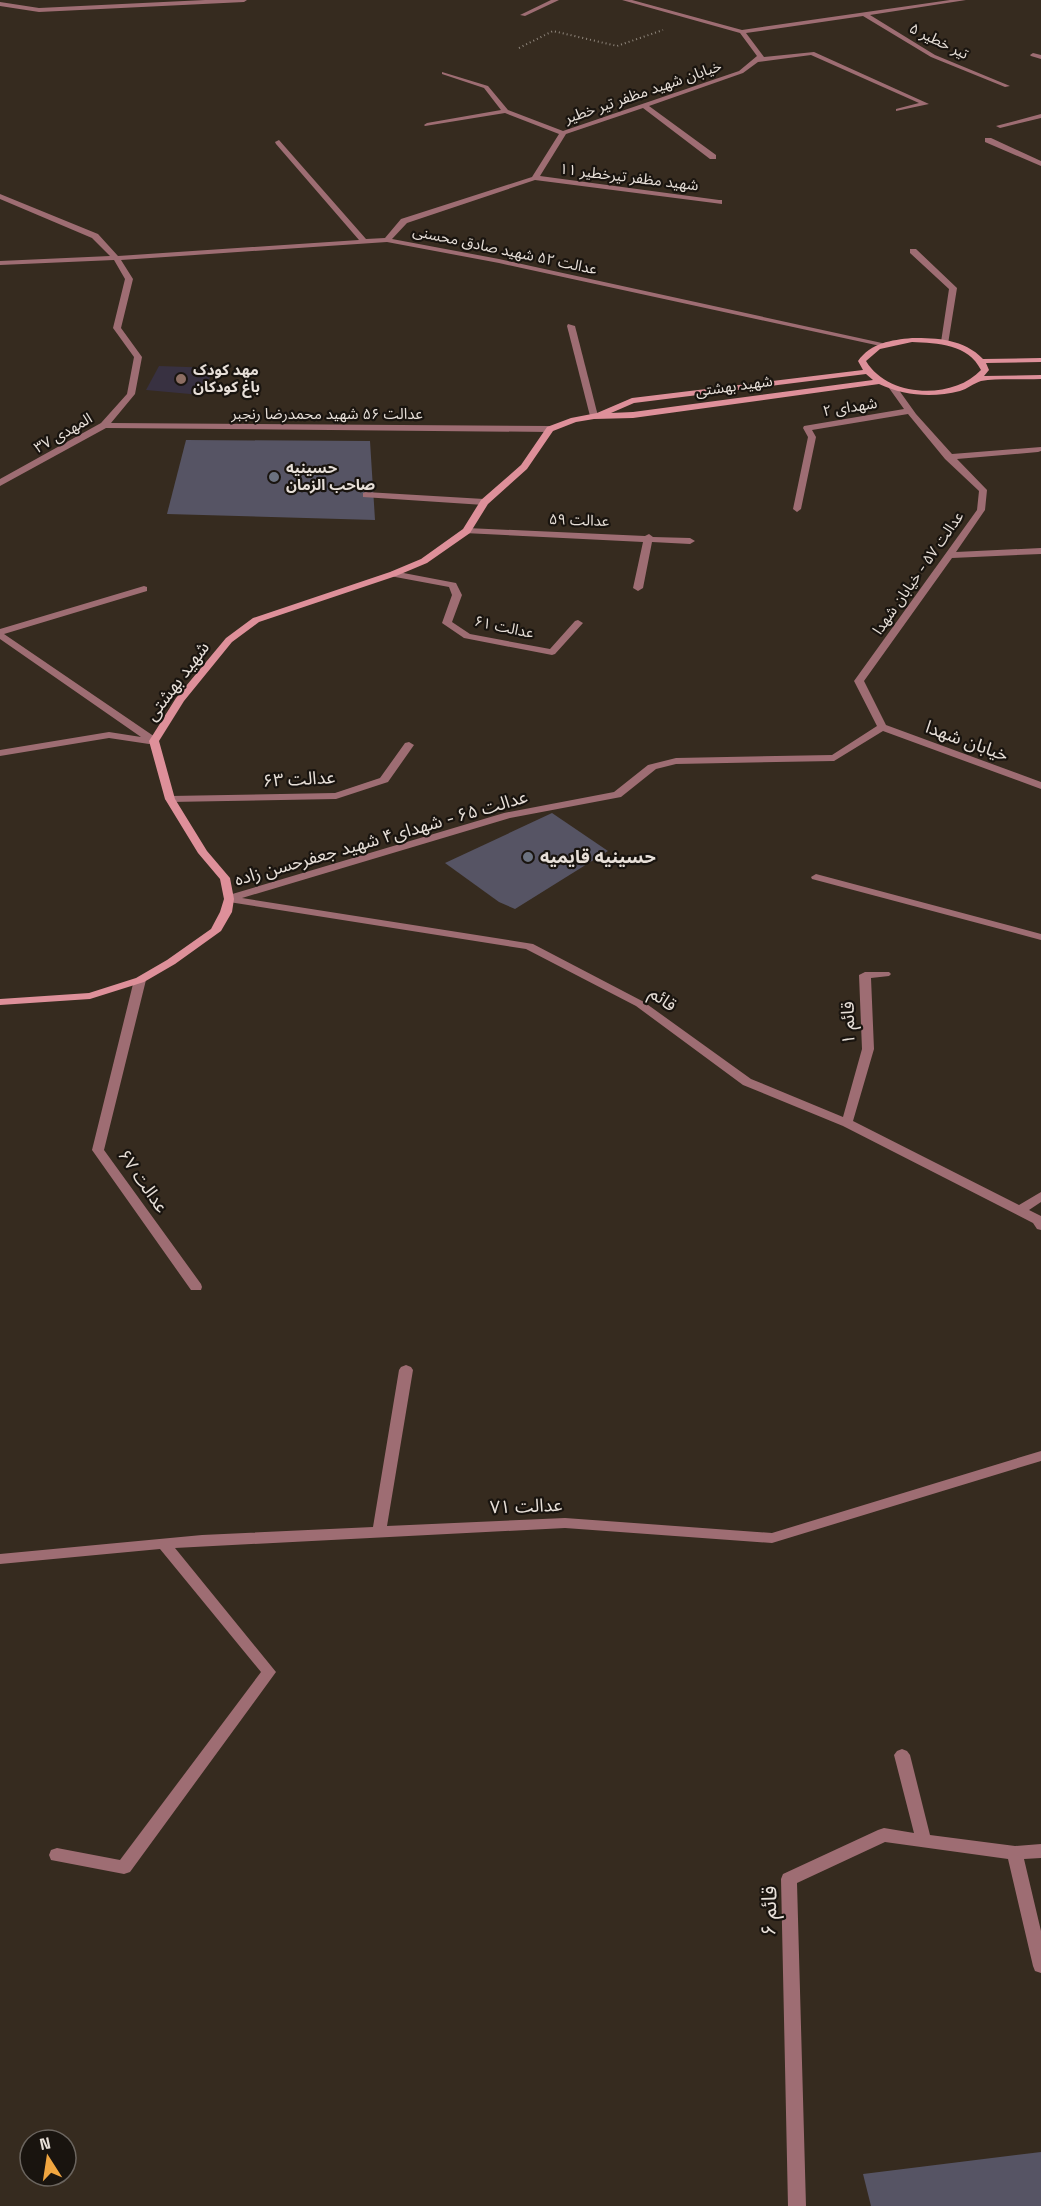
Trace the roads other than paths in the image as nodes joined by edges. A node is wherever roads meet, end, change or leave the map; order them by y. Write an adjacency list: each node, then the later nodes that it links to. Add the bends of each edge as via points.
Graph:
1 (244, 0): 6 (street, via 39,10)
2 (556, 0): 9 (street)
3 (625, 0): 10 (street)
4 (918, 0): 7 (street)
5 (963, 0): 7 (street)
6 (0, 4)
7 (928, 6): 8 (street)
8 (863, 14): 10 (street); 13 (street, تیر خطیر ۵, via 933,56)
9 (523, 15)
10 (742, 32): 11 (street, via 761,56)
11 (756, 60): 14 (street, خیابان شهید مظفر تیر خطیر, via 741,72 711,84); 15 (street, via 812,53 926,104)
12 (444, 73): 16 (street, via 486,87)
13 (1007, 86)
14 (643, 105): 20 (street, خیابان شهید مظفر تیر خطیر); 23 (street)
15 (898, 110)
16 (506, 111): 18 (street); 20 (street)
17 (1041, 116): 19 (street)
18 (427, 125)
19 (1000, 126)
20 (563, 134): 25 (street, خیابان شهید مظفر تیر خطیر)
21 (988, 140): 24 (street)
22 (279, 142): 29 (street)
23 (713, 158)
24 (1041, 164)
25 (534, 178): 27 (street, شهید مظفر تیرخطیر ۱۱); 28 (street, via 404,221)
26 (0, 196): 31 (street, المهدی ۳۷, via 95,236)
27 (719, 202)
28 (387, 240): 29 (street, عدالت ۵۲ شهید صادق محسنی); 35 (street, عدالت ۵۲ شهید صادق محسنی)
29 (364, 241): 31 (street, عدالت ۵۲ شهید صادق محسنی)
30 (913, 251): 34 (street, via 953,288)
31 (116, 258): 32 (street, عدالت ۵۲ شهید صادق محسنی); 45 (street, المهدی ۳۷, via 129,279 117,328 138,357 130,394)
32 (0, 263)
33 (571, 326): 44 (street)
34 (945, 342): 35 (main road, via 912,340); 37 (main road)
35 (882, 345): 38 (main road, via 868,352 862,362)
36 (1041, 360): 37 (main road)
37 (982, 361): 40 (main road, via 985,370)
38 (865, 372): 41 (main road); 44 (main road, شهید بهشتی, via 632,401)
39 (1041, 377): 40 (main road)
40 (980, 379): 42 (main road, via 953,391)
41 (877, 382): 42 (main road); 44 (main road, شهید بهشتی, via 633,415)
42 (893, 388): 43 (street, عدالت ۵۷ - خیابان شهدا)
43 (909, 411): 48 (street, عدالت ۵۷ - خیابان شهدا); 52 (street, شهدای ۲, via 807,428 812,437)
44 (594, 416): 46 (main road, شهید بهشتی)
45 (104, 425): 46 (street, عدالت ۵۶ شهید محمدرضا رنجبر); 49 (street, المهدی ۳۷)
46 (550, 429): 51 (main road, شهید بهشتی, via 524,467)
47 (1038, 449): 48 (street)
48 (948, 457): 57 (street, عدالت ۵۷ - خیابان شهدا, via 983,490 981,510)
49 (2, 482)
50 (366, 495): 51 (street)
51 (484, 502): 53 (main road, شهید بهشتی)
52 (796, 509)
53 (467, 531): 54 (street, عدالت ۵۹); 58 (main road, شهید بهشتی, via 424,561)
54 (649, 537): 55 (street, عدالت ۵۹); 59 (street)
55 (690, 541)
56 (1041, 552): 57 (street)
57 (950, 555): 63 (street, عدالت ۵۷ - خیابان شهدا, via 860,681)
58 (393, 574): 61 (street, عدالت ۶۱, via 453,585 457,595 447,623 467,636 552,652); 64 (main road, شهید بهشتی, via 256,620 229,640 194,681)
59 (638, 588)
60 (144, 590): 62 (street)
61 (578, 623)
62 (0, 634): 64 (street)
63 (882, 727): 67 (street, خیابان شهدا); 70 (street, عدالت ۶۵ - شهدای۴ شهید جعفرحسن زاده, via 834,758 676,761 652,767 617,795 508,815)
64 (153, 741): 66 (street, via 109,735); 68 (main road, شهید بهشتی)
65 (409, 745): 68 (street, عدالت ۶۳, via 384,780 336,796)
66 (0, 753)
67 (1041, 786)
68 (170, 799): 70 (main road, شهید بهشتی, via 203,853 225,878)
69 (816, 877): 71 (street)
70 (229, 898): 73 (main road, via 215,931); 75 (street, قائم, via 529,946 640,1004 747,1082)
71 (1041, 937)
72 (885, 974): 75 (street, قائم ۱, via 865,975 868,1049)
73 (140, 980): 74 (main road, via 90,996); 79 (street, عدالت ۶۷, via 98,1150)
74 (0, 1002)
75 (847, 1123): 77 (street, قائم)
76 (1041, 1196): 77 (street)
77 (1019, 1210): 78 (street, قائم)
78 (1041, 1226)
79 (196, 1287)
80 (406, 1370): 82 (street)
81 (1041, 1456): 82 (street, عدالت ۷۱, via 772,1538 565,1523)
82 (379, 1532): 83 (street, عدالت ۷۱)
83 (164, 1544): 84 (street, عدالت ۷۱); 89 (street, via 269,1672 124,1867)
84 (0, 1559)
85 (902, 1755): 86 (street)
86 (924, 1841): 88 (street, قائم ۶); 91 (street, قائم ۶, via 884,1836 789,1878)
87 (1041, 1851): 88 (street, قائم ۶)
88 (1015, 1853): 90 (street)
89 (57, 1855)
90 (1041, 1966)
91 (797, 2206)

